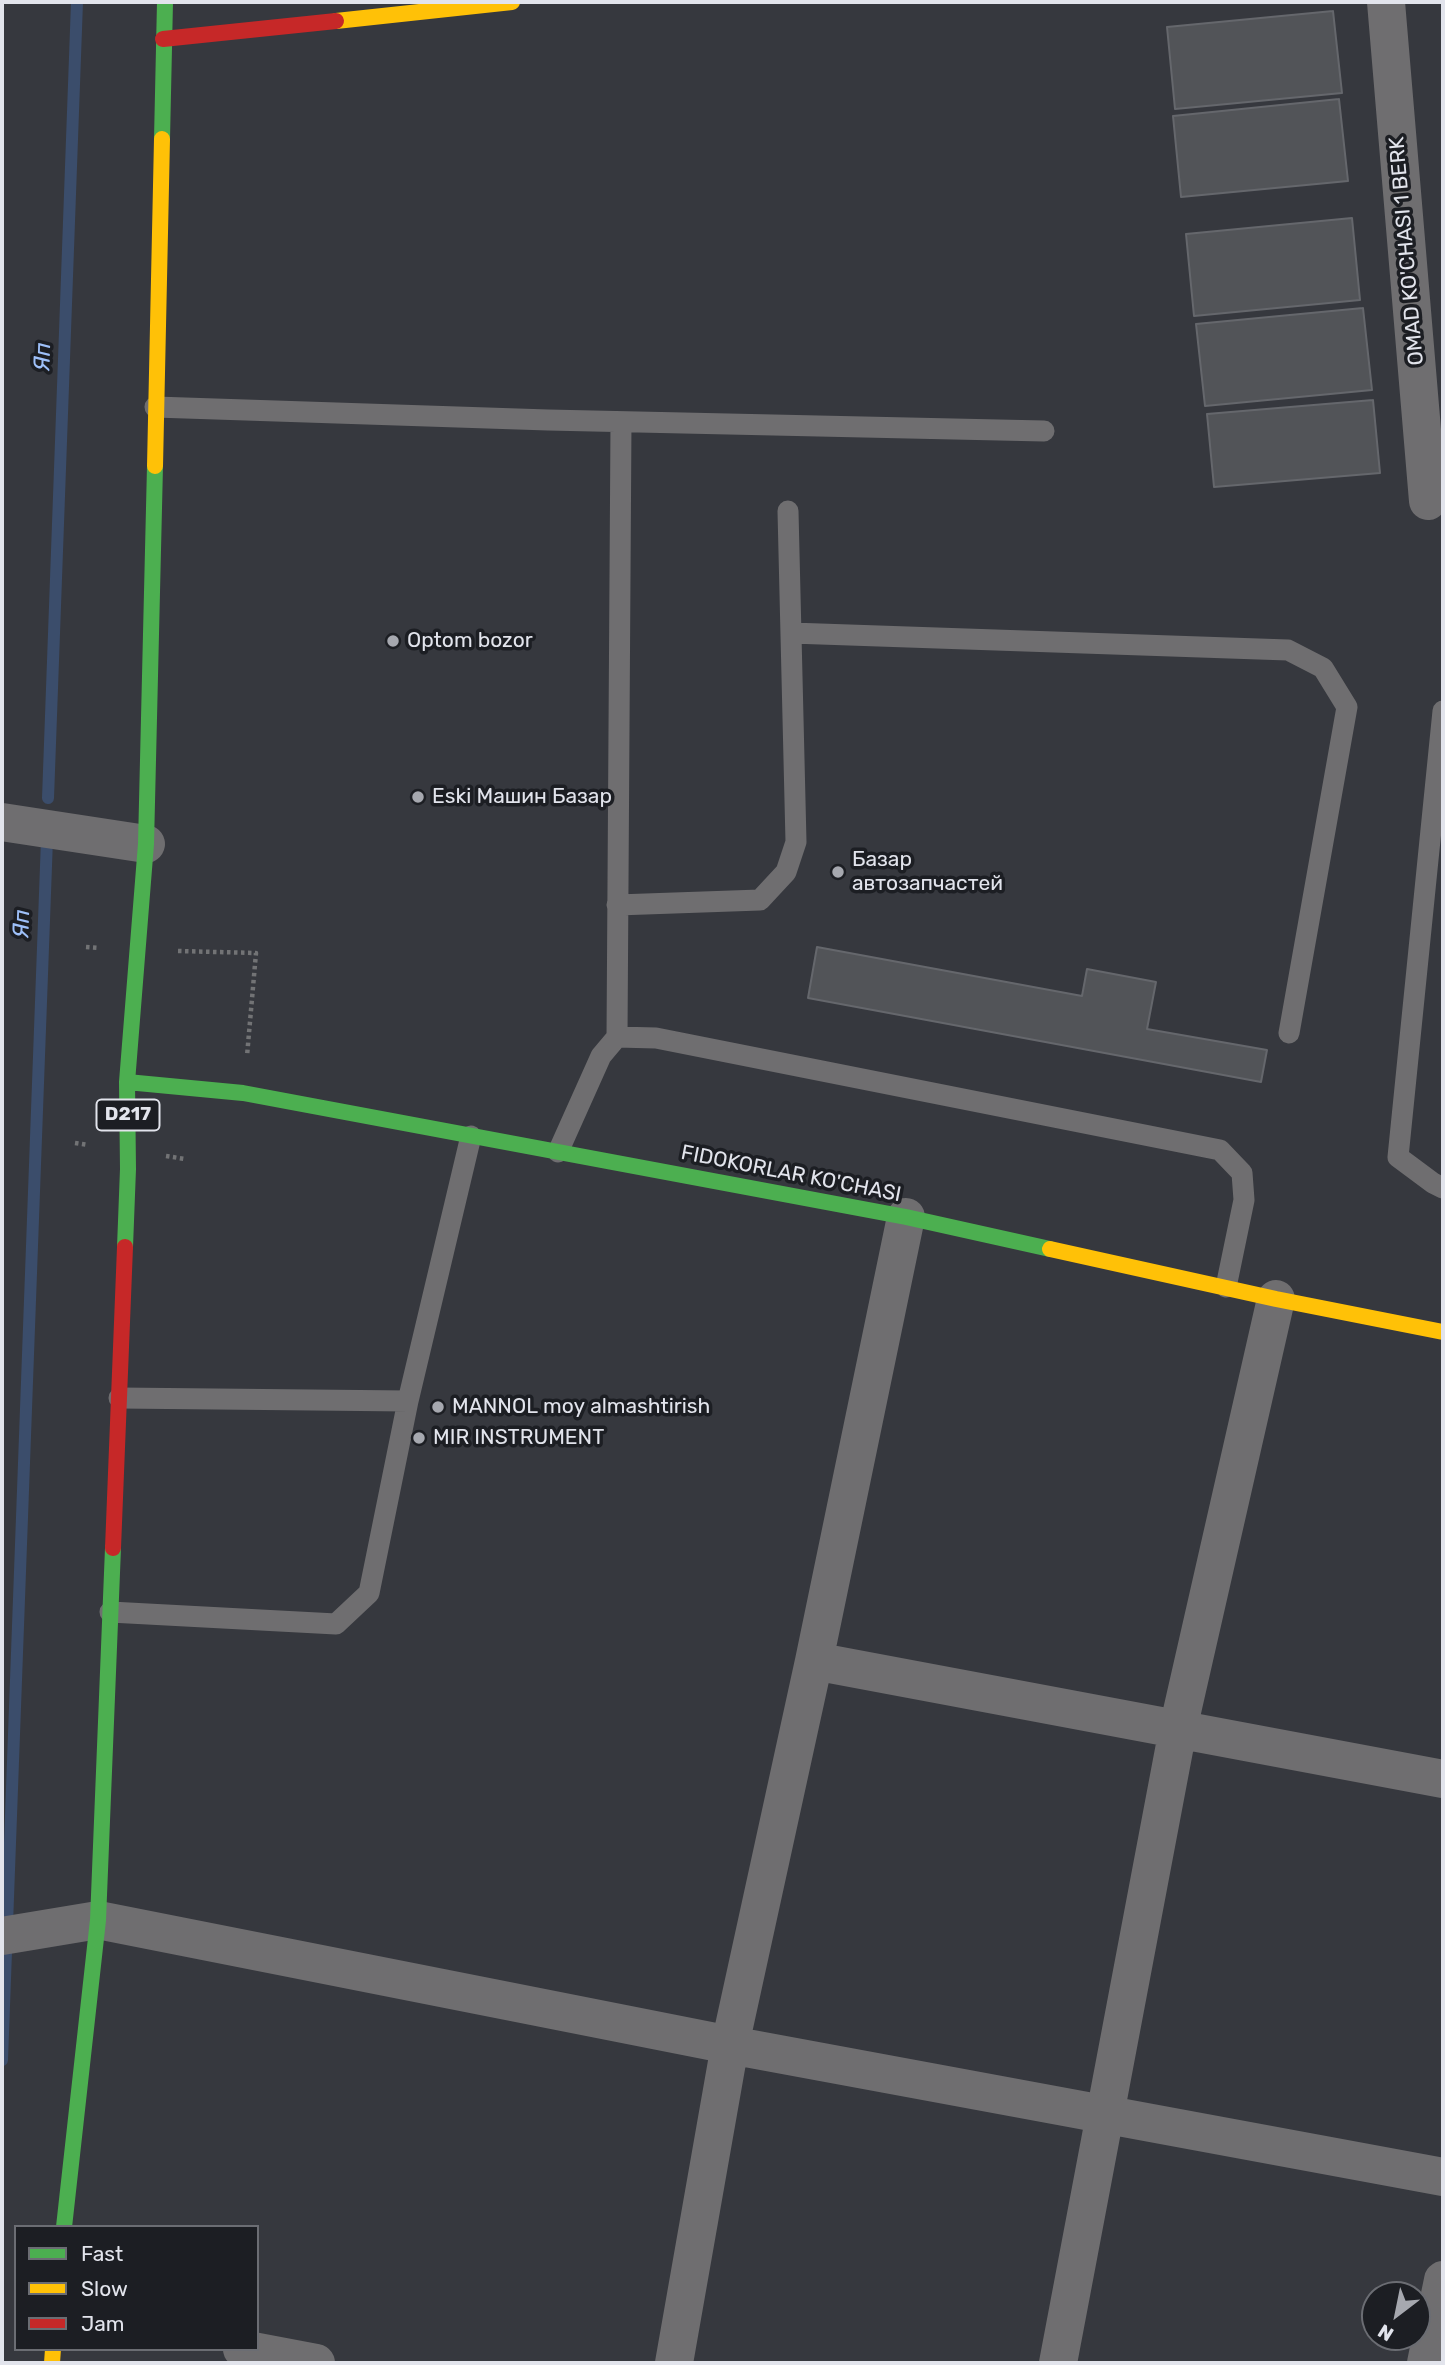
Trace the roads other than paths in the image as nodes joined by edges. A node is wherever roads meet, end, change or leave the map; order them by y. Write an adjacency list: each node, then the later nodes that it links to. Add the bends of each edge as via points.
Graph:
1 (165, 2): 4 (main road, D217)
2 (512, 2): 4 (main road)
3 (1387, 2): 8 (street, OMAD KO'CHASI 1 BERK)
4 (163, 39): 5 (main road, D217)
5 (155, 407): 6 (lane); 13 (main road, D217)
6 (621, 422): 7 (lane); 14 (lane)
7 (1044, 431)
8 (1428, 501)
9 (788, 511): 10 (lane)
10 (791, 633): 14 (lane, via 796,842 786,872 760,900); 15 (lane, via 1288,650 1323,668 1347,707)
11 (1443, 711): 20 (lane, via 1398,1157)
12 (2, 822): 13 (street)
13 (146, 844): 17 (main road, D217)
14 (617, 905): 16 (lane)
15 (1289, 1033)
16 (617, 1037): 19 (lane, via 601,1056); 22 (lane, via 656,1038 1220,1150 1242,1173 1244,1200)
17 (127, 1082): 18 (main road, FIDOKORLAR KO'CHASI, via 243,1093); 25 (main road, D217)
18 (471, 1136): 19 (main road, FIDOKORLAR KO'CHASI); 26 (lane)
19 (558, 1152): 21 (main road, FIDOKORLAR KO'CHASI)
20 (1443, 1188)
21 (906, 1217): 22 (main road, FIDOKORLAR KO'CHASI); 28 (street)
22 (1226, 1287): 23 (main road, FIDOKORLAR KO'CHASI)
23 (1276, 1299): 24 (main road, FIDOKORLAR KO'CHASI); 29 (street)
24 (1443, 1332)
25 (119, 1398): 26 (lane); 27 (main road, D217)
26 (408, 1401): 27 (lane, via 369,1593 337,1624)
27 (110, 1612): 31 (main road, D217)
28 (814, 1661): 29 (street); 33 (street)
29 (1178, 1729): 30 (street); 34 (street)
30 (1443, 1779)
31 (98, 1920): 32 (street); 33 (street); 36 (main road, D217)
32 (2, 1936)
33 (730, 2045): 34 (street); 40 (street)
34 (1104, 2114): 35 (street); 41 (street)
35 (1443, 2177)
36 (64, 2225)
37 (1443, 2280): 42 (street)
38 (253, 2351): 39 (street)
39 (316, 2363)
40 (674, 2363)
41 (1058, 2363)
42 (1426, 2363)

